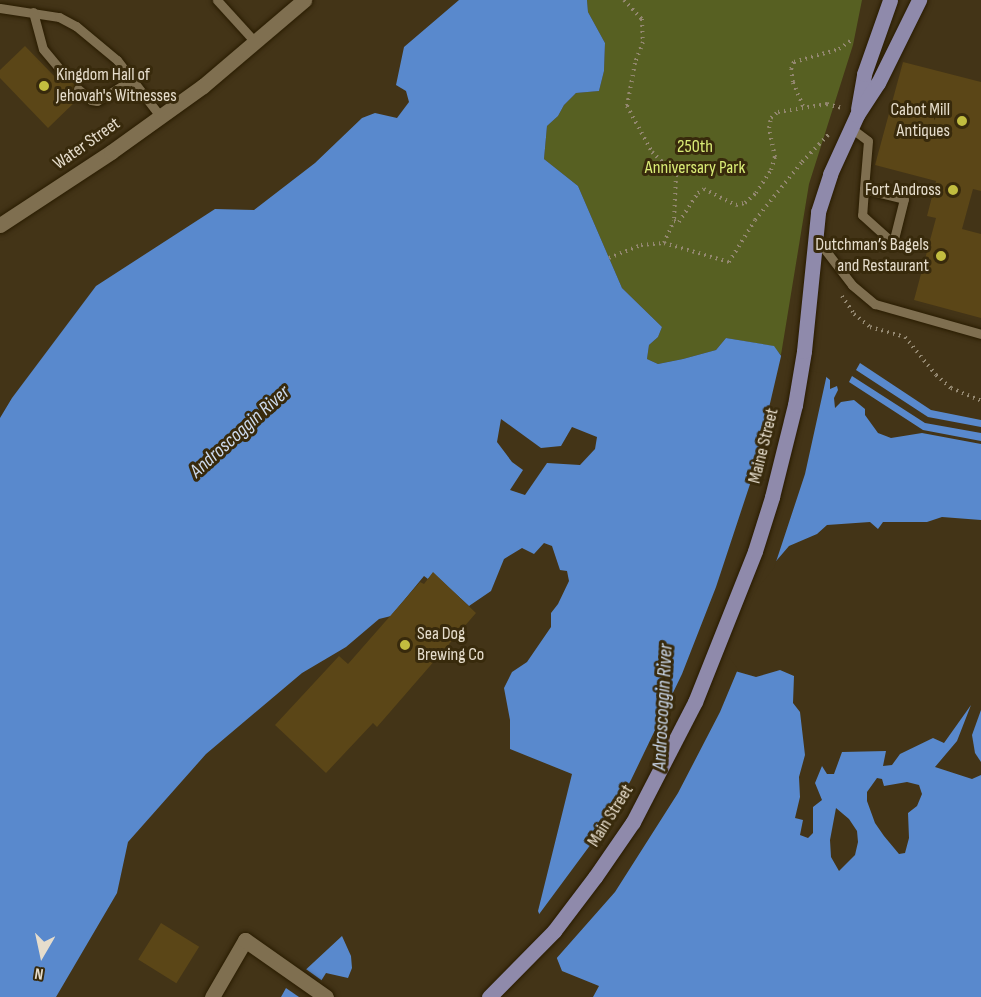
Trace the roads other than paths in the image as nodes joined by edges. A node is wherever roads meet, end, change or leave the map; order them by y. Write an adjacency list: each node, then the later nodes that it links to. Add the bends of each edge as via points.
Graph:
1 (217, 0): 7 (lane)
2 (304, 0): 7 (street, Water Street)
3 (890, 0): 12 (main road)
4 (919, 0): 12 (main road, via 878,83)
5 (0, 8): 6 (lane)
6 (33, 12): 8 (lane, via 43,49); 9 (lane, via 59,17 76,26)
7 (256, 43): 11 (street, Water Street)
8 (64, 74)
9 (133, 79): 10 (lane, via 97,101); 11 (lane)
10 (78, 89)
11 (160, 116): 14 (street, Water Street)
12 (850, 117): 13 (lane, via 868,141); 15 (main road, Maine Street, via 818,212)
13 (864, 189): 13 (lane, via 862,215 893,243 904,200)
14 (0, 225)
15 (816, 238): 16 (lane, via 852,285 875,304); 17 (main road, Maine Street, via 795,405 755,551)
16 (981, 334)
17 (738, 596): 20 (main road, Main Street, via 695,702 633,822 554,931)
18 (212, 997): 19 (street, via 245,940)
19 (326, 997)
20 (489, 997)

